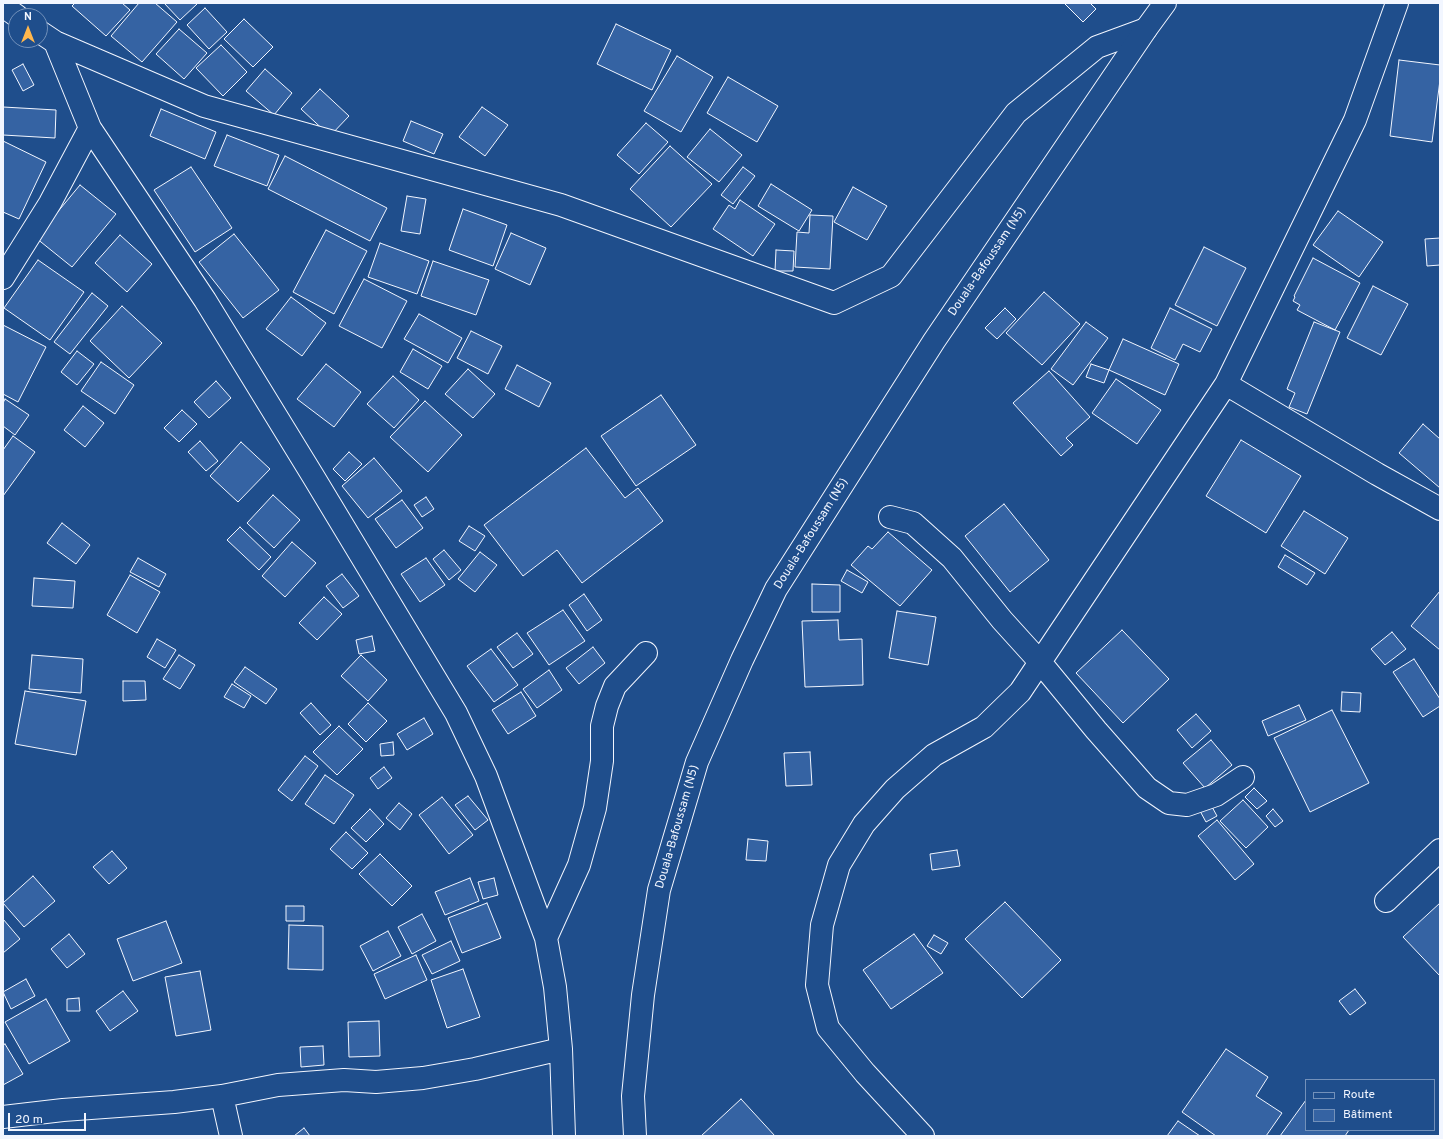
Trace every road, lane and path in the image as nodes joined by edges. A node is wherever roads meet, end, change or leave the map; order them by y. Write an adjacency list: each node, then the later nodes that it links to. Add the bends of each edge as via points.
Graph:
1 (1165, 3): 3 (main road, Douala-Bafoussam (N5))
2 (1397, 3): 7 (main road, via 1354,120)
3 (1146, 29): 4 (main road, via 1097,47 1016,113 891,276 834,303 561,205 204,106); 21 (main road, Douala-Bafoussam (N5), via 926,355 776,589 742,660 697,762 659,890 643,995 634,1089)
4 (48, 37): 5 (main road)
5 (90, 128): 6 (main road, via 50,203); 15 (main road, via 204,300 314,476 456,713 486,776)
6 (3, 278)
7 (1226, 384): 8 (main road); 11 (main road)
8 (1440, 509)
9 (890, 518): 11 (main road, via 913,524 952,558)
10 (646, 653): 15 (main road, via 615,686 607,706 602,726 602,762 595,808 579,865)
11 (1040, 662): 12 (main road, via 1147,788 1169,803 1187,805 1216,795); 22 (main road, via 1020,692 984,727 934,755 895,789 864,824 839,865 822,925 817,985 828,1028)
12 (1242, 777)
13 (1440, 850): 14 (main road)
14 (1386, 901)
15 (546, 938): 16 (main road, via 555,987)
16 (561, 1049): 17 (main road, via 423,1078 278,1085); 20 (main road)
17 (222, 1096): 18 (main road); 19 (main road)
18 (3, 1117)
19 (231, 1136)
20 (564, 1136)
21 (635, 1136)
22 (923, 1136)

